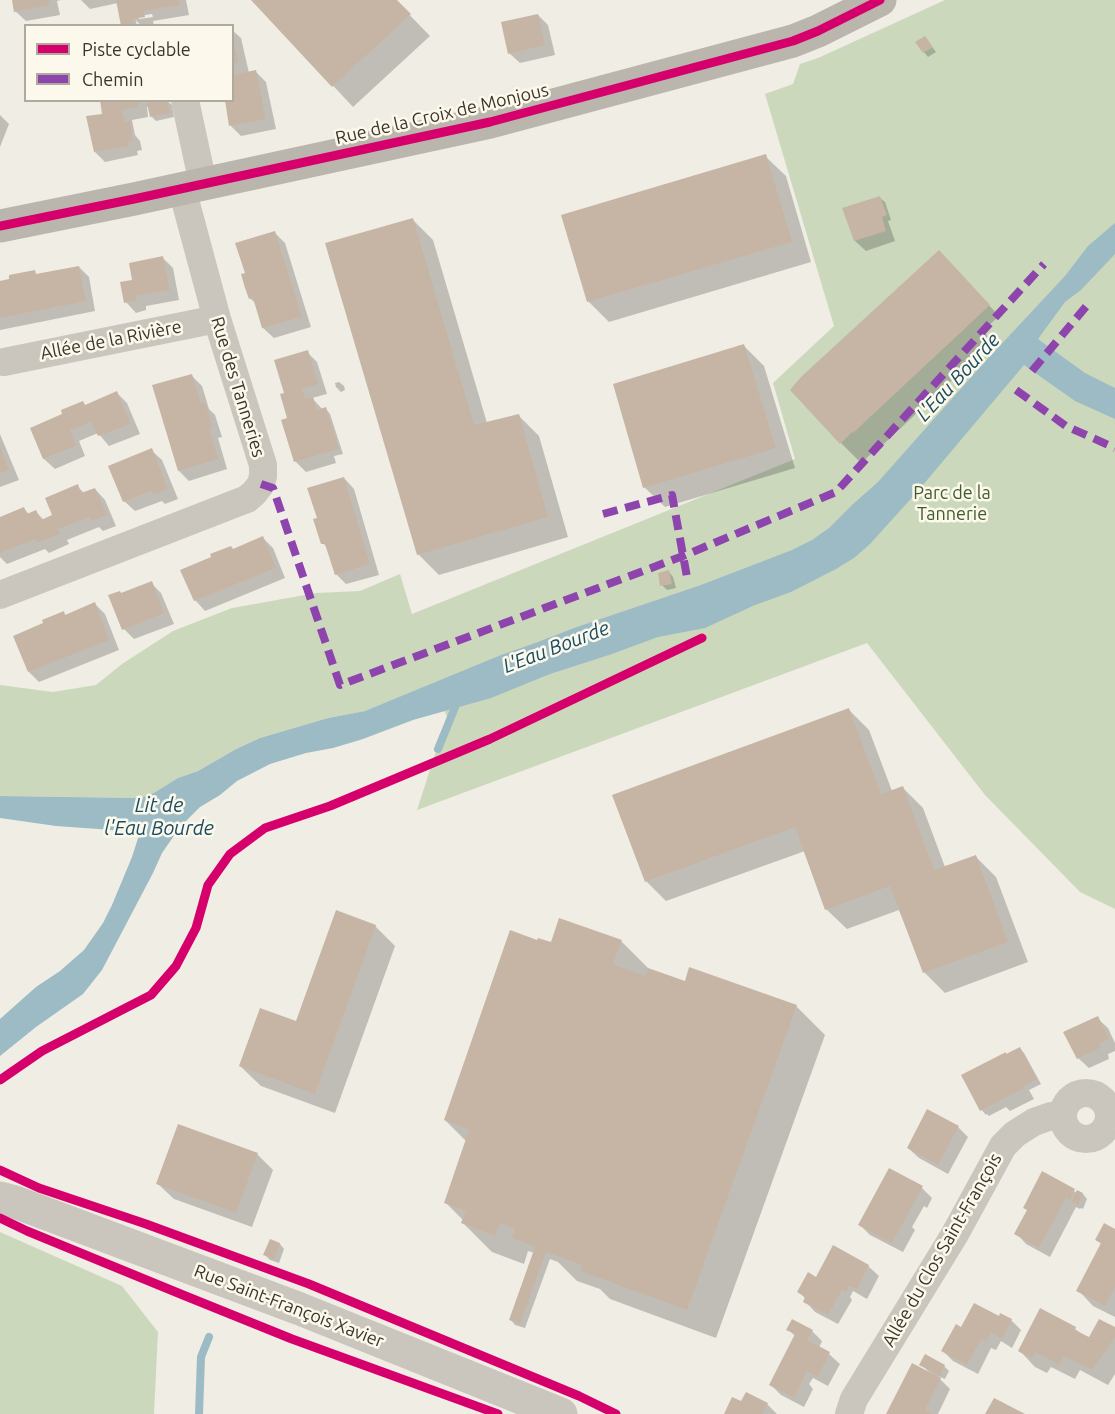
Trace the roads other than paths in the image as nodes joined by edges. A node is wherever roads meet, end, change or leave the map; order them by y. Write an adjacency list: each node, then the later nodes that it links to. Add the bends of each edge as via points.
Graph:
1 (880, 0): 3 (main road, Rue de la Croix de Monjous, via 793,41 490,122)
2 (185, 102): 3 (street, Rue des Tanneries)
3 (192, 187): 4 (main road, Rue de la Croix de Monjous); 5 (street, Rue des Tanneries)
4 (0, 226)
5 (217, 319): 6 (street, Allée de la Rivière); 7 (street, Rue des Tanneries, via 263,465 261,484 254,494)
6 (4, 362)
7 (0, 595)
8 (1062, 1116): 11 (street, Allée du Clos Saint-François, via 1034,1122 1003,1146 955,1234 854,1399)
9 (5, 1197): 10 (street, Rue Saint-François Xavier)
10 (561, 1414)
11 (849, 1414)

